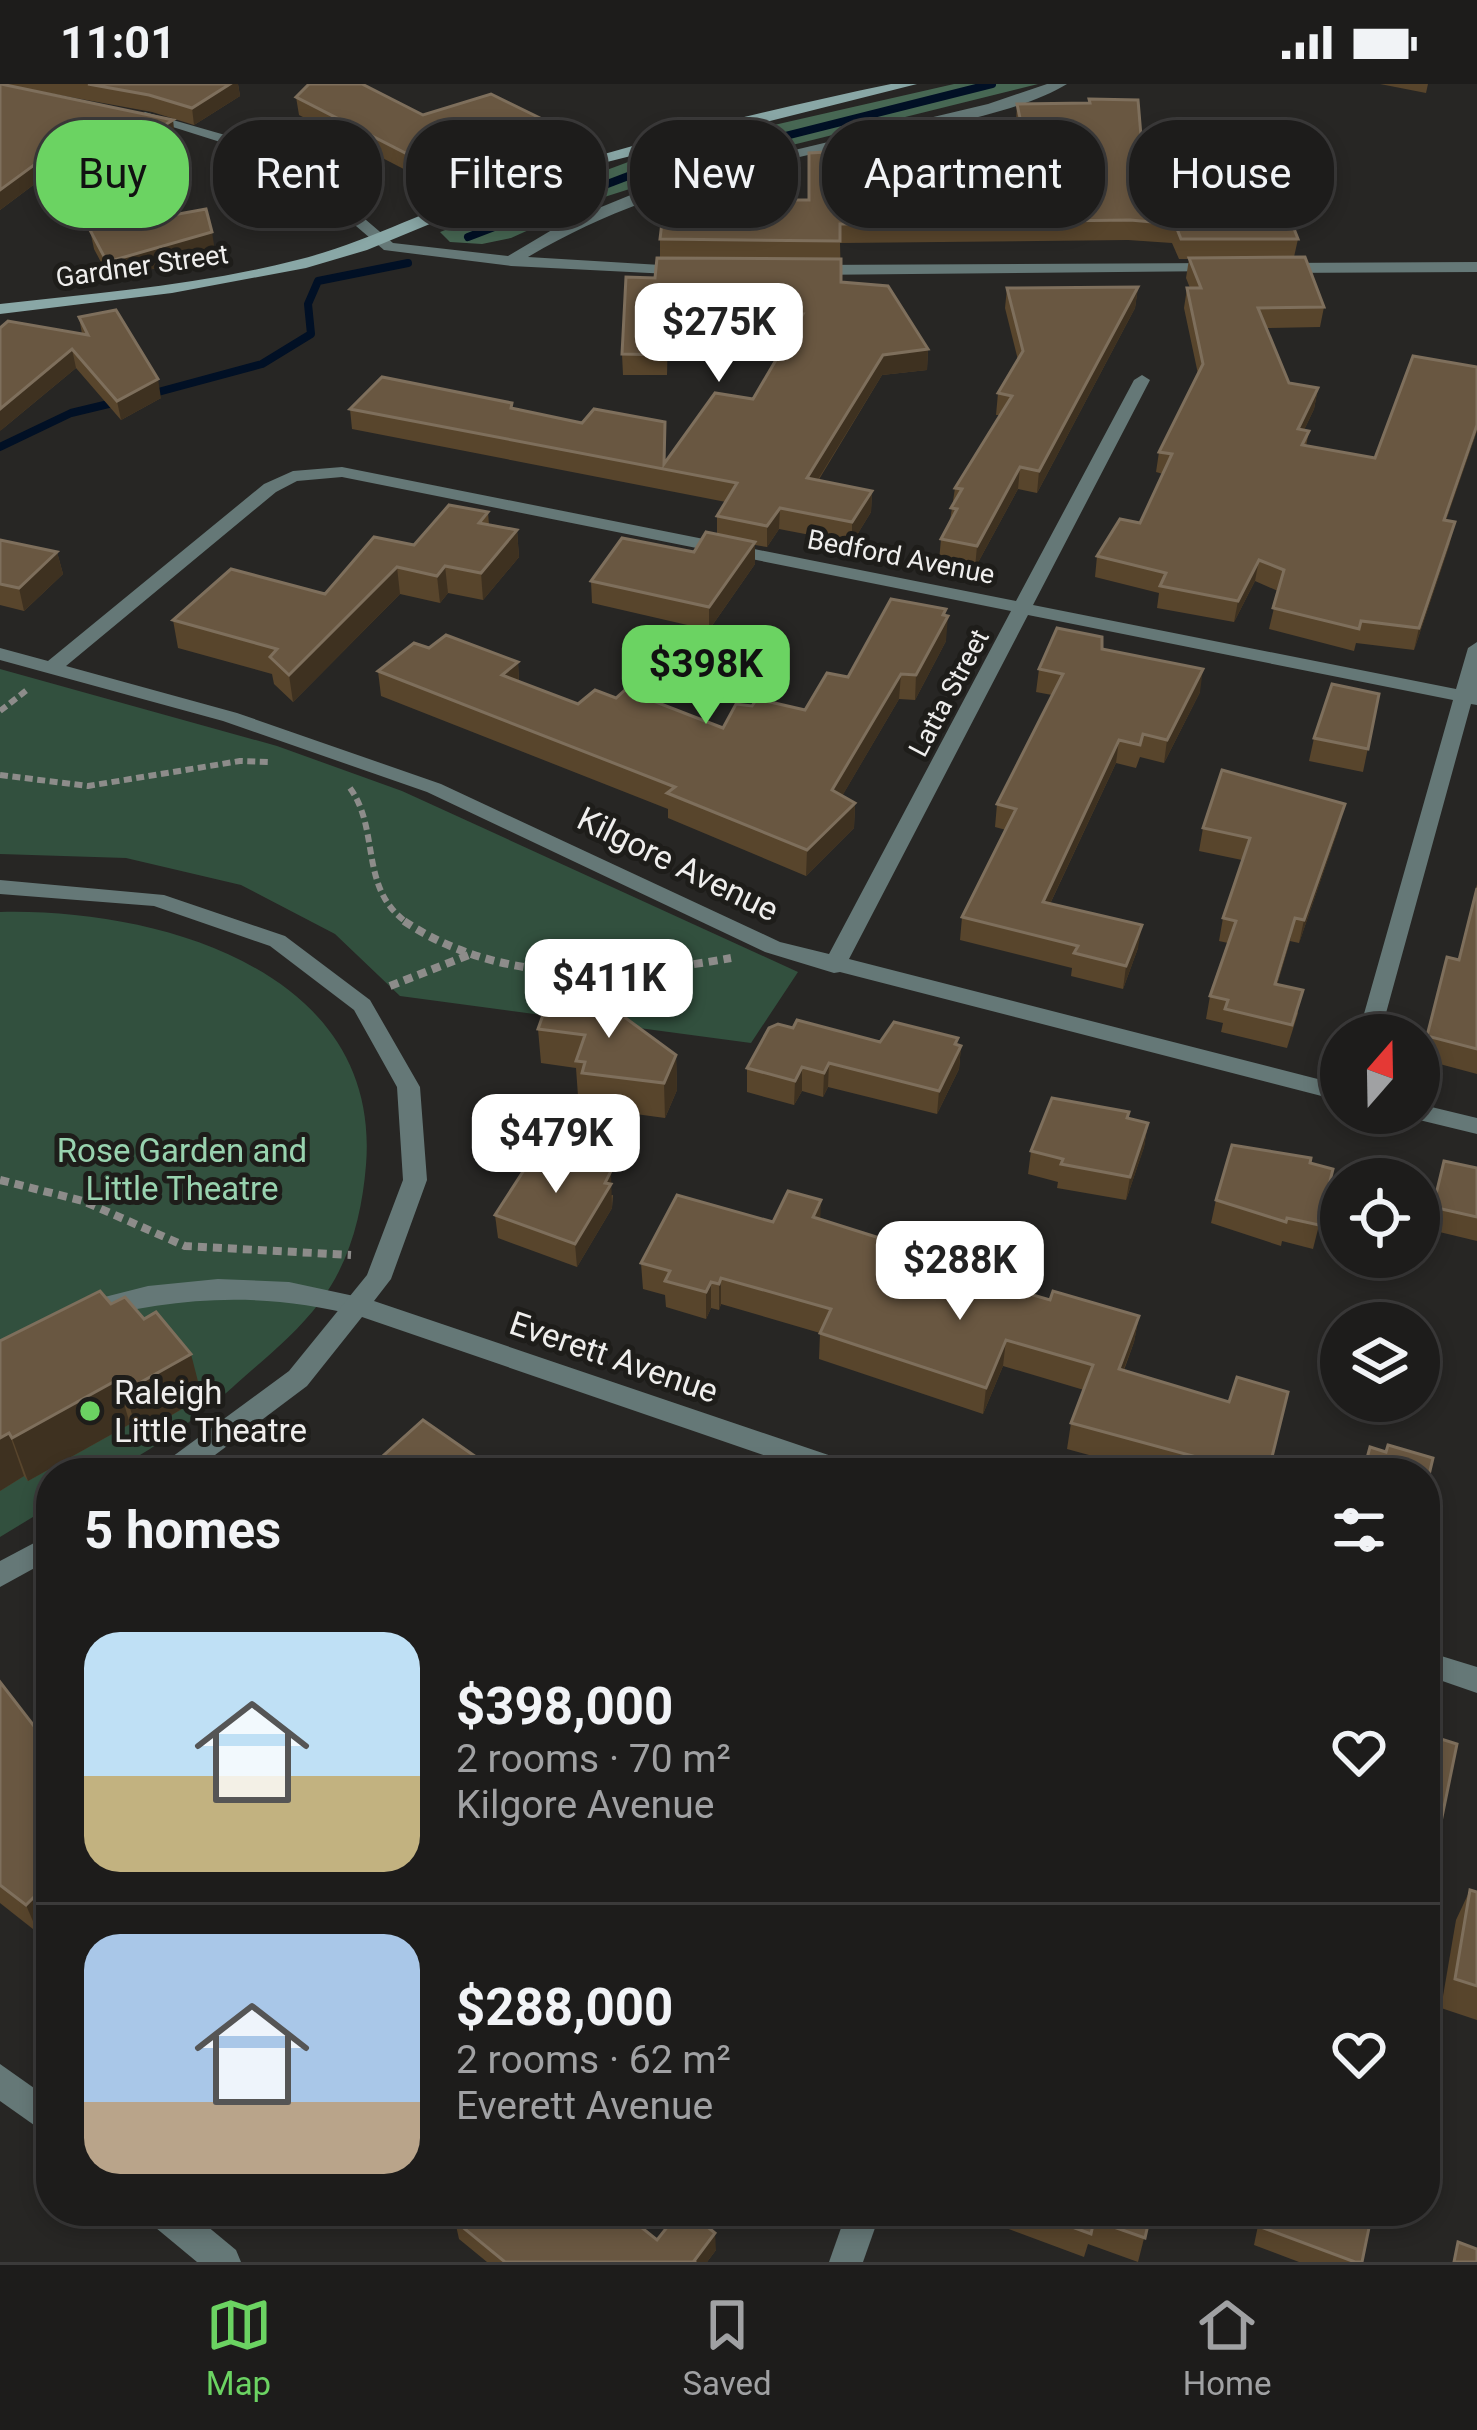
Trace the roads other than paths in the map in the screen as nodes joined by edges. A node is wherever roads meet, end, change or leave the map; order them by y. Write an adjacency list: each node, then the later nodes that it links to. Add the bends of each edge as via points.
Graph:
1 (910, 84): 4 (street, Gardner Street, via 644,145)
2 (1060, 84): 5 (street, via 687,182 554,230)
3 (117, 112): 4 (street, via 201,130 272,159 335,198)
4 (376, 239): 5 (street, via 398,249); 11 (street, Gardner Street, via 242,276)
5 (511, 261): 9 (street)
6 (1477, 267): 8 (street)
7 (1240, 268): 10 (street)
8 (1264, 268)
9 (720, 270)
10 (791, 270)
11 (0, 309)
12 (1142, 380): 13 (street, Latta Street)
13 (1024, 609): 16 (street, Bedford Avenue, via 314,472 270,488); 17 (street, Bedford Avenue); 19 (street, Latta Street)
14 (1477, 648): 17 (street)
15 (0, 654): 16 (street, Kilgore Avenue)
16 (53, 667): 19 (street, Kilgore Avenue, via 296,737 434,788 773,947)
17 (1470, 698): 20 (street)
18 (0, 886): 24 (street, via 113,890 232,919 316,964 355,996 404,1064 420,1146 410,1216)
19 (834, 966): 21 (street, Kilgore Avenue)
20 (1375, 1014)
21 (1320, 1088)
22 (1440, 1117): 23 (street)
23 (1477, 1126)
24 (359, 1306): 25 (street, Everett Avenue, via 289,1290 216,1287 145,1295); 26 (street, via 286,1389); 27 (street, Everett Avenue)
25 (52, 1322)
26 (192, 1458)
27 (804, 1458)
28 (36, 1554): 29 (street)
29 (0, 1575)
30 (1440, 1668): 31 (street)
31 (1477, 1680)
32 (0, 2080): 33 (street)
33 (36, 2109)
34 (180, 2226): 36 (street)
35 (859, 2226): 37 (street)
36 (224, 2262)
37 (847, 2262)

